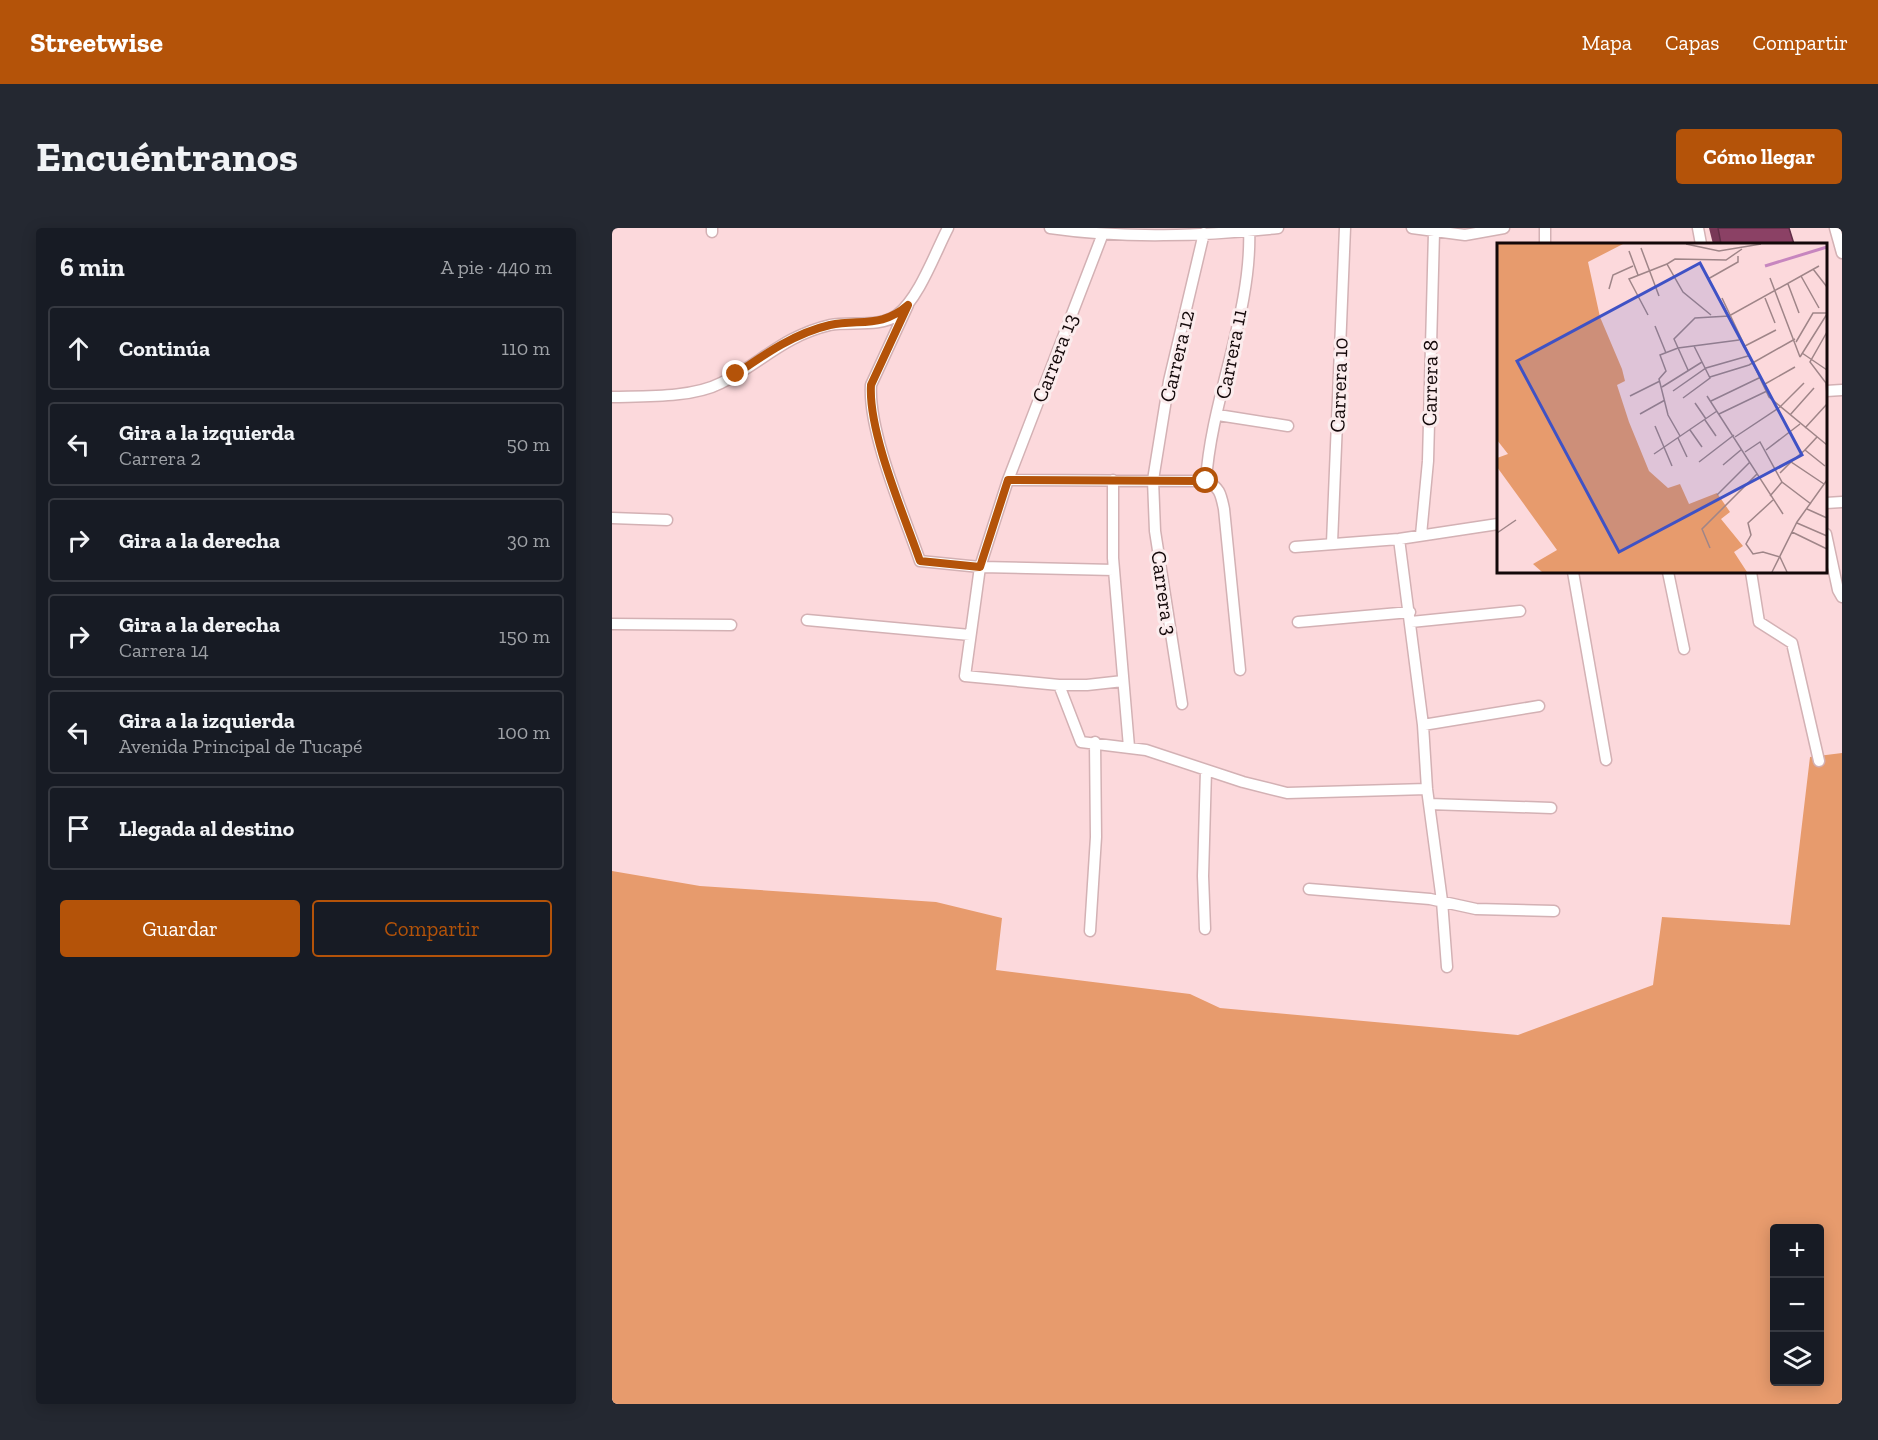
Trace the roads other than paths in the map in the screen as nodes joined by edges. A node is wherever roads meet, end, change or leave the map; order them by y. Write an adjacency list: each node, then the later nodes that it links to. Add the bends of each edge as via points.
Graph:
1 (948, 228): 16 (street)
2 (1050, 228): 13 (street)
3 (1278, 228): 9 (street)
4 (1345, 228): 34 (street, Carrera 10)
5 (1412, 228): 11 (street)
6 (1504, 228): 11 (street, via 1465,235)
7 (1698, 228): 14 (street)
8 (1835, 228): 15 (street)
9 (1250, 229): 12 (street); 20 (street, Carrera 11, via 1251,251)
10 (1145, 232): 12 (street); 13 (street)
11 (1434, 232): 31 (street, Carrera 8, via 1428,460)
12 (1204, 233): 24 (street, Carrera 12, via 1169,381)
13 (1102, 236): 22 (street, Carrera 13)
14 (1701, 243)
15 (1842, 253)
16 (908, 305): 19 (street, via 895,317 831,325 779,344 709,388); 36 (street, via 871,385 870,400 888,471 920,561)
17 (1842, 390): 18 (street)
18 (1827, 391)
19 (612, 397)
20 (1218, 416): 21 (street); 25 (street, Carrera 11)
21 (1288, 426)
22 (1008, 480): 23 (street); 36 (street, Carrera 13)
23 (1113, 480): 24 (street); 37 (street)
24 (1154, 480): 25 (street); 53 (street, Carrera 3, via 1158,550)
25 (1206, 481): 50 (street, via 1220,490 1224,509)
26 (1842, 502): 27 (street)
27 (1827, 503)
28 (612, 518): 29 (street)
29 (667, 520)
30 (1497, 524): 31 (street)
31 (1421, 535): 32 (street)
32 (1399, 539): 34 (street); 43 (street)
33 (1827, 539): 41 (street)
34 (1332, 543): 35 (street)
35 (1295, 547)
36 (980, 567): 37 (street); 48 (street, Carrera 13)
37 (1114, 570): 51 (street)
38 (1573, 573): 58 (street)
39 (1668, 573): 49 (street)
40 (1751, 573): 59 (street, via 1759,622 1792,643)
41 (1842, 597)
42 (1520, 611): 43 (street)
43 (1411, 617): 45 (street); 55 (street)
44 (807, 620): 48 (street)
45 (1298, 622)
46 (612, 624): 47 (street)
47 (731, 625)
48 (970, 635): 52 (street, Carrera 13, via 965,676)
49 (1684, 650)
50 (1240, 670)
51 (1123, 681): 52 (street); 57 (street)
52 (1059, 685): 56 (street, via 1081,742)
53 (1182, 704)
54 (1539, 706): 55 (street)
55 (1423, 725): 61 (street)
56 (1095, 742): 57 (street); 68 (street, via 1096,837)
57 (1129, 747): 60 (street)
58 (1606, 760)
59 (1819, 761)
60 (1206, 770): 61 (street, via 1287,793); 67 (street)
61 (1427, 789): 62 (street)
62 (1429, 804): 63 (street); 65 (street)
63 (1551, 808)
64 (1310, 889): 65 (street)
65 (1442, 901): 66 (street, via 1476,909); 69 (street)
66 (1554, 910)
67 (1205, 929)
68 (1090, 931)
69 (1447, 967)

